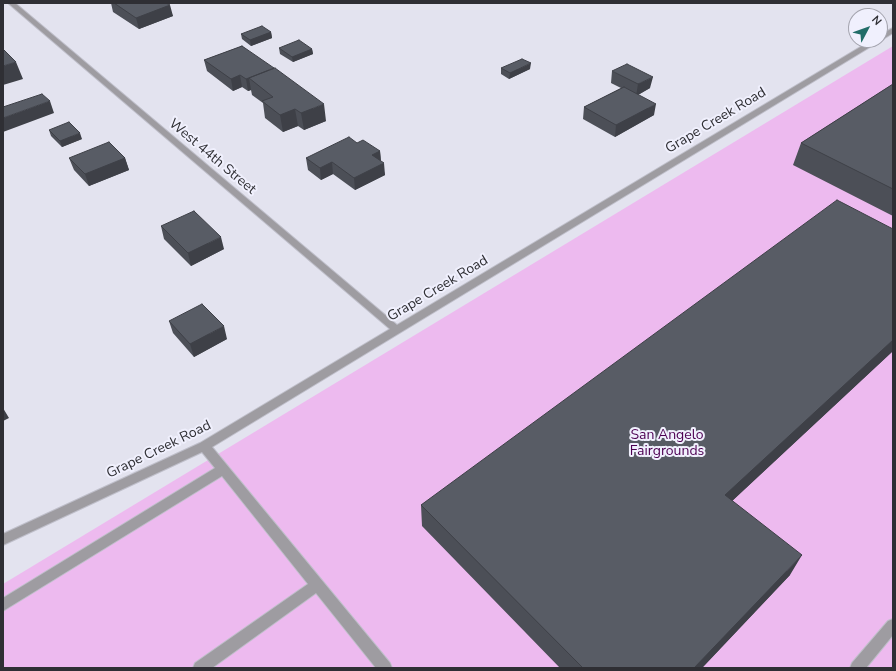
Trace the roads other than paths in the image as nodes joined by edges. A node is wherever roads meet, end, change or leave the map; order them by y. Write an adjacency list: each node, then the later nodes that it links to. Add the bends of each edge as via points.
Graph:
1 (11, 3): 3 (street, West 44th Street)
2 (864, 48): 3 (street, Grape Creek Road)
3 (397, 330): 4 (street, Grape Creek Road)
4 (204, 446): 5 (street); 6 (street, Grape Creek Road)
5 (223, 469): 7 (street); 8 (street)
6 (3, 540)
7 (317, 584): 10 (street); 11 (street)
8 (3, 605)
9 (893, 625): 12 (street)
10 (200, 668)
11 (385, 668)
12 (857, 668)

